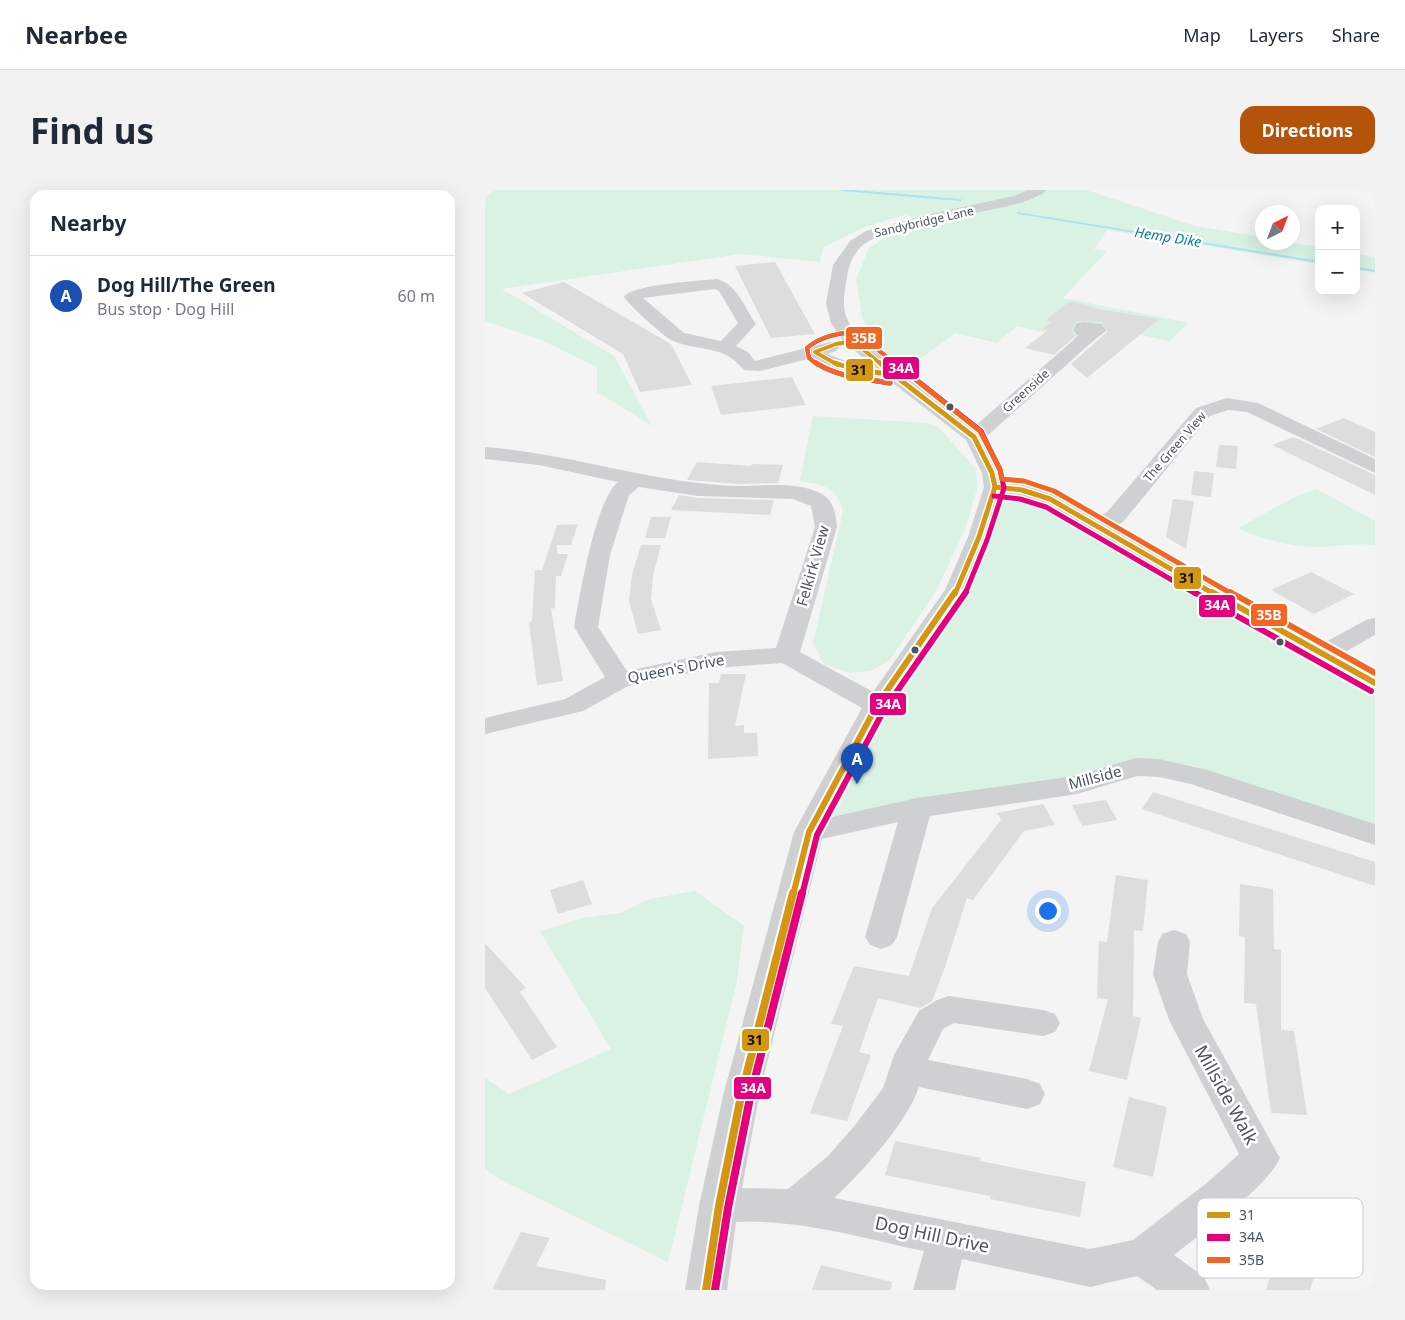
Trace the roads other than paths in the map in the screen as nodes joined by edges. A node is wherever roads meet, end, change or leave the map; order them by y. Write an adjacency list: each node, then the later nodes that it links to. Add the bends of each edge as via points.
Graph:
1 (1039, 190): 3 (street, Sandybridge Lane, via 1019,199 893,227 871,234 855,244 841,265 834,302 840,323)
2 (1083, 340): 7 (street, Greenside)
3 (853, 341): 5 (street); 6 (street, Sandybridge Lane)
4 (725, 347): 4 (street, via 747,324 725,288 717,284 639,293 632,297 678,337); 5 (street, via 742,356 750,366)
5 (815, 352): 6 (street, via 820,358 838,364)
6 (894, 375): 7 (street, Sandybridge Lane)
7 (974, 436): 11 (street, Sandybridge Lane, via 993,472)
8 (485, 453): 10 (street, via 515,454)
9 (1375, 467): 12 (street, The Green View, via 1251,407 1227,404 1203,412 1115,517)
10 (635, 479): 15 (street, Felkirk View, via 698,490 793,493 818,500 826,511 826,527); 16 (street, via 619,492 599,555 586,627)
11 (995, 487): 12 (street, via 1022,490 1050,499); 18 (street, via 957,590)
12 (1097, 527): 14 (street)
13 (1375, 624): 14 (street)
14 (1323, 654): 17 (street)
15 (786, 655): 16 (street, Queen's Drive, via 716,660); 18 (street)
16 (620, 680): 19 (street, Queen's Drive, via 574,705)
17 (1375, 683)
18 (877, 706): 21 (street)
19 (485, 726)
20 (917, 808): 21 (street, Millside); 22 (street, Millside, via 1077,785 1135,768 1159,768 1197,776); 23 (street)
21 (809, 832): 29 (street, via 741,1096)
22 (1375, 835)
23 (881, 937)
24 (1174, 942): 28 (street, Millside Walk, via 1170,974 1186,1020 1261,1158)
25 (1043, 1024): 26 (street, via 949,1009 931,1020)
26 (907, 1070): 27 (street); 30 (street, via 899,1094 869,1135 841,1168)
27 (1027, 1094)
28 (1217, 1198)
29 (719, 1206): 30 (street, Dog Hill Drive, via 761,1204); 34 (street)
30 (795, 1207): 32 (street, Dog Hill Drive)
31 (1197, 1214): 33 (street, Millside Walk)
32 (947, 1238): 33 (street, Dog Hill Drive, via 1090,1268); 35 (street)
33 (1143, 1256): 36 (street)
34 (706, 1290)
35 (933, 1290)
36 (1189, 1290)

